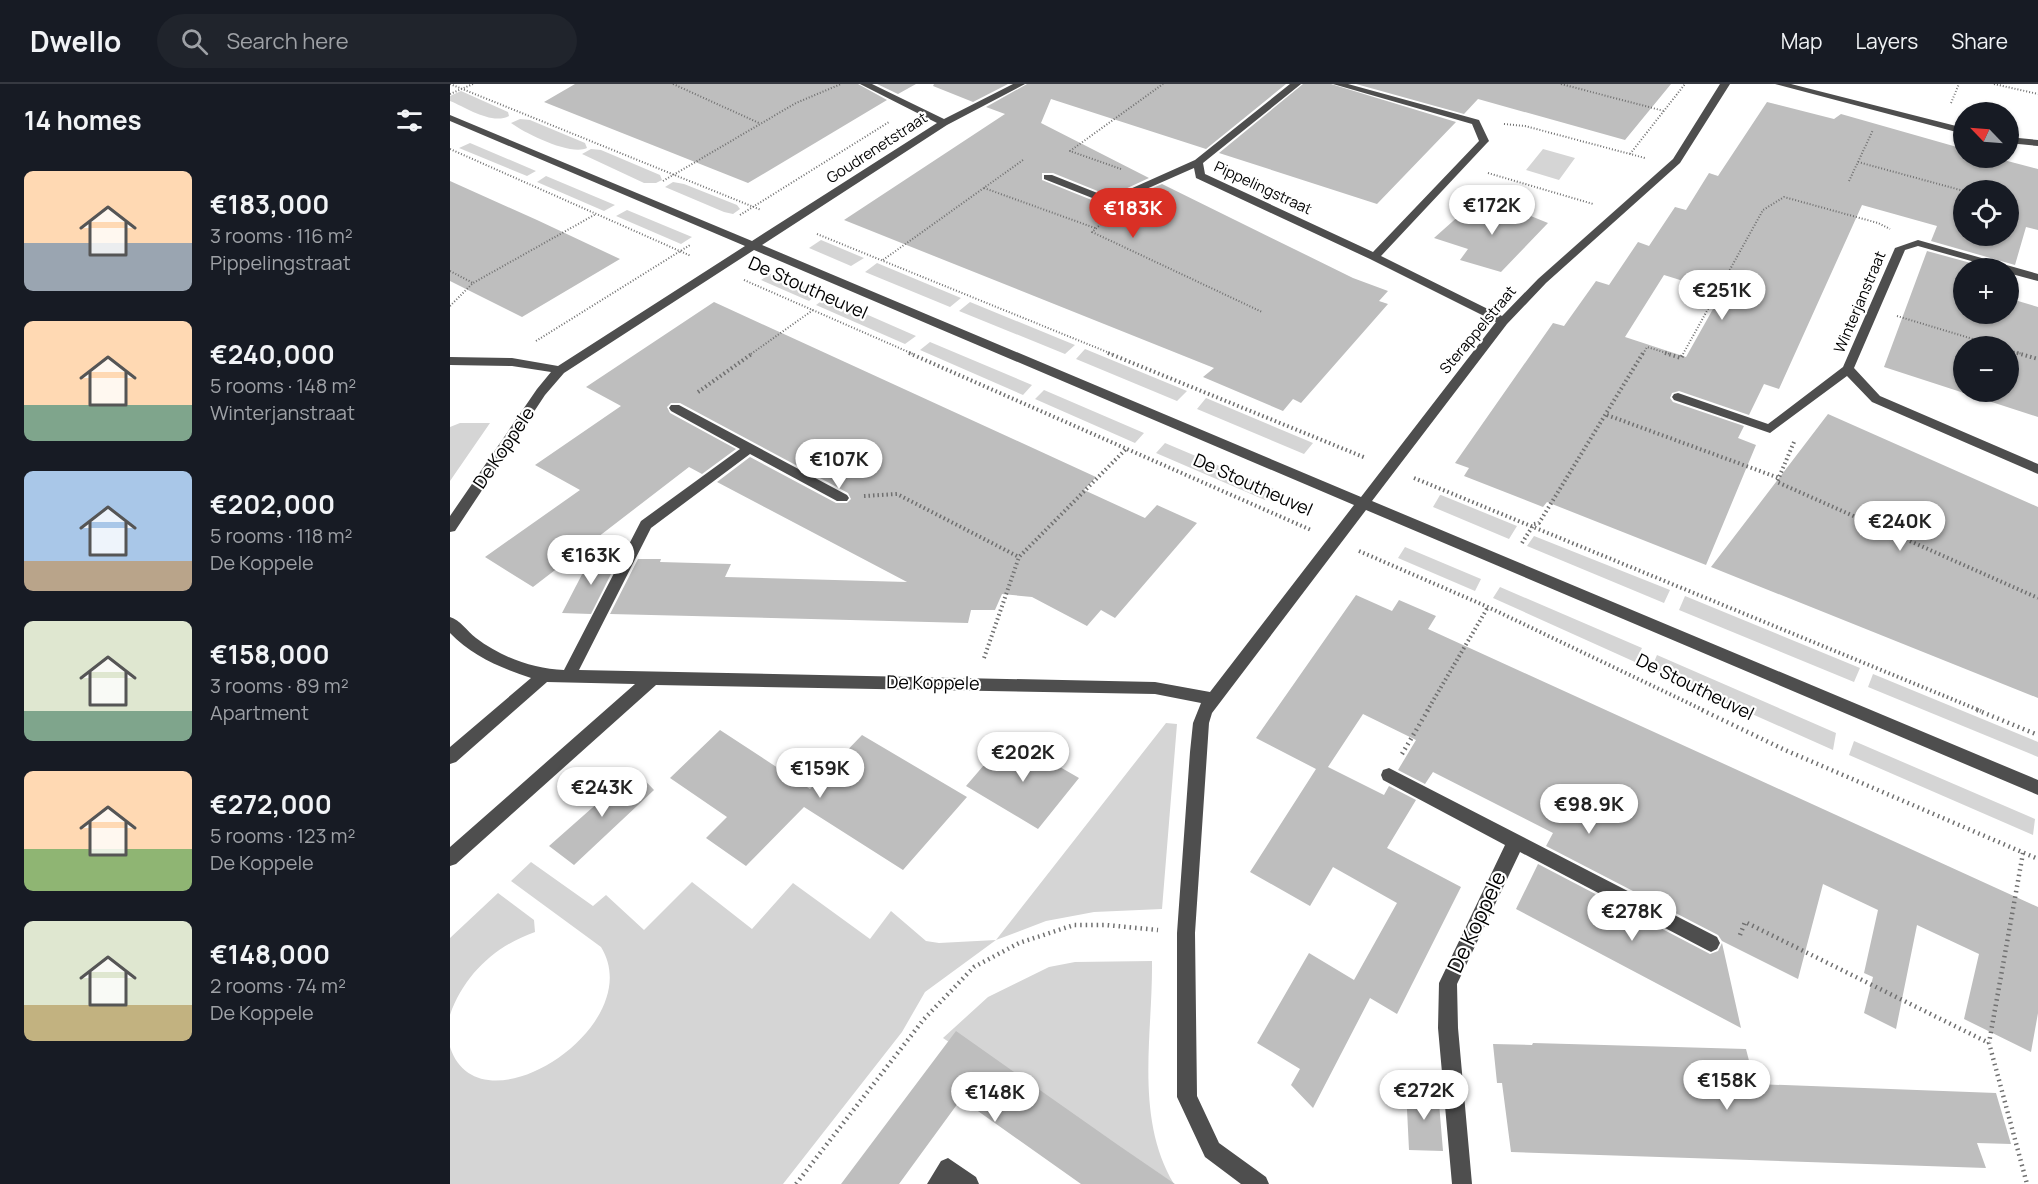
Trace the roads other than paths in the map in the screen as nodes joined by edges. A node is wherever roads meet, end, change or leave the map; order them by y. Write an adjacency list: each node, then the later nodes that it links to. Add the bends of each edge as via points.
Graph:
1 (866, 84): 8 (street)
2 (1020, 84): 8 (street, Goudrenetstraat)
3 (1296, 84): 12 (street, Pippelingstraat)
4 (1338, 84): 15 (street, via 1476,122 1484,141)
5 (1725, 84): 19 (street, Sterappelstraat, via 1671,165)
6 (1780, 84): 9 (street)
7 (450, 118): 14 (street, De Stoutheuvel)
8 (944, 123): 14 (street, Goudrenetstraat)
9 (1953, 128)
10 (2019, 141): 11 (street)
11 (2038, 143)
12 (1198, 162): 13 (street, via 1110,202); 15 (street, Pippelingstraat, via 1200,176)
13 (1048, 177)
14 (754, 245): 22 (street, De Koppele); 28 (street, De Stoutheuvel)
15 (1374, 257): 19 (street, Pippelingstraat)
16 (1969, 258): 21 (street, Winterjanstraat, via 1917,243 1900,248)
17 (2019, 272): 18 (street)
18 (2038, 278)
19 (1503, 321): 28 (street, Sterappelstraat)
20 (450, 361): 22 (street, via 503,362)
21 (1848, 369): 23 (street, via 1770,429); 26 (street, Winterjanstraat, via 1876,399)
22 (560, 370): 29 (street, De Koppele)
23 (1678, 397)
24 (675, 408): 25 (street)
25 (750, 448): 27 (street); 32 (street, via 646,525)
26 (2038, 469)
27 (842, 498)
28 (1363, 502): 34 (street); 37 (street, De Stoutheuvel)
29 (450, 527)
30 (451, 625): 31 (street, De Koppele, via 473,646)
31 (544, 676): 32 (street, De Koppele); 35 (street)
32 (568, 677): 33 (street, De Koppele)
33 (653, 678): 34 (street, De Koppele, via 1155,688); 39 (street)
34 (1212, 699): 43 (street, via 1200,733 1186,933 1187,1097 1212,1150)
35 (450, 757)
36 (1389, 775): 38 (street)
37 (2038, 788)
38 (1516, 841): 40 (street); 44 (street, De Koppele, via 1448,983 1448,1028)
39 (450, 858)
40 (1711, 943)
41 (937, 1184): 42 (street, via 948,1168)
42 (969, 1184)
43 (1259, 1184)
44 (1462, 1184)

